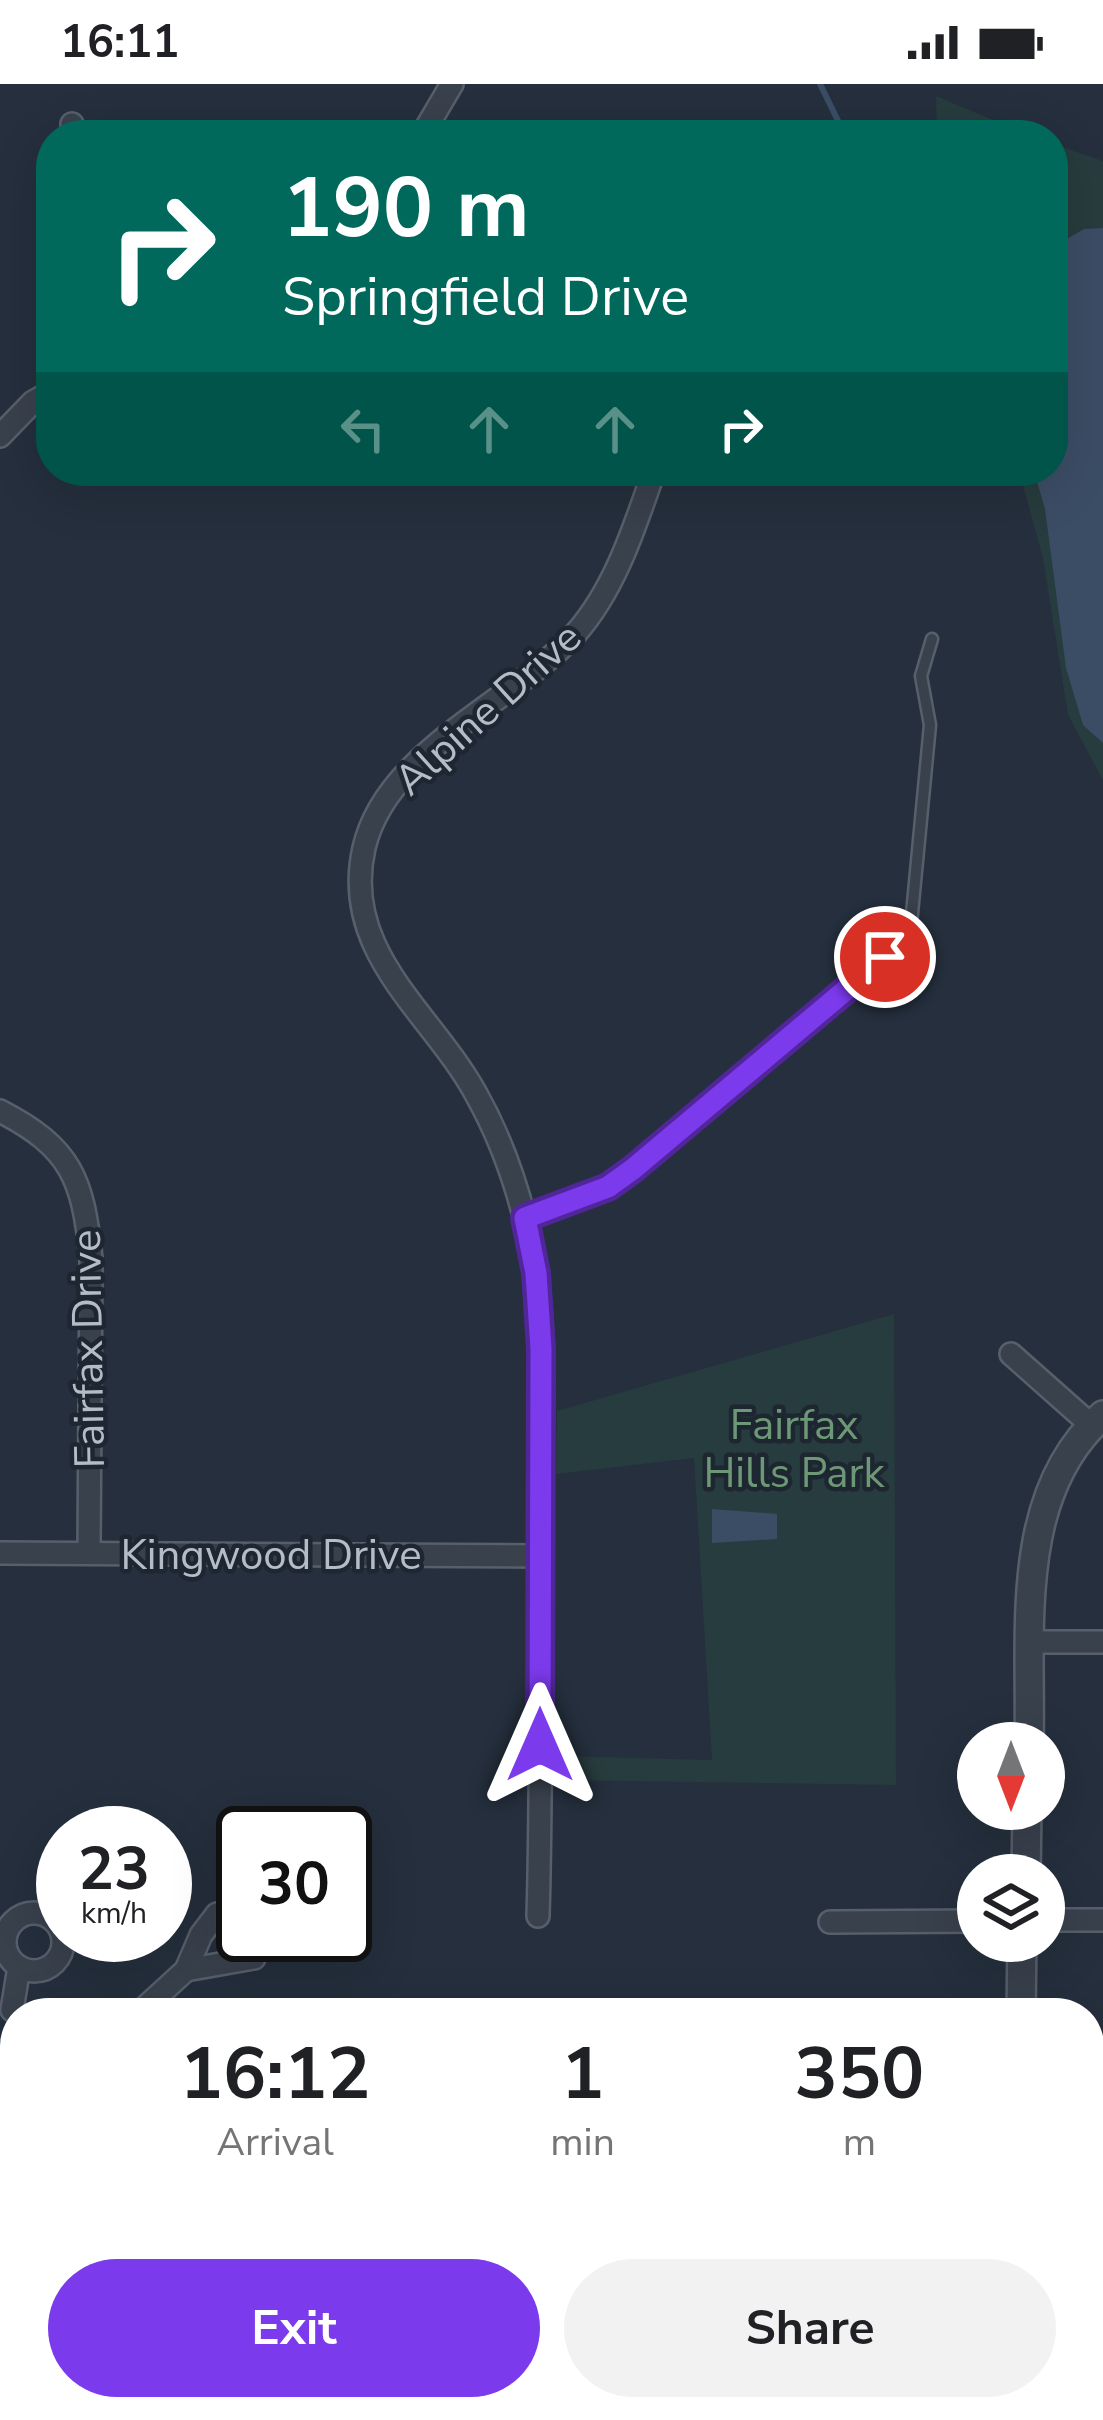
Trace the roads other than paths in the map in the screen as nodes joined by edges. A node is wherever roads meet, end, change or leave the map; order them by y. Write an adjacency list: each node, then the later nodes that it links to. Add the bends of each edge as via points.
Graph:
1 (452, 84): 2 (street)
2 (437, 120)
3 (36, 400): 4 (street)
4 (0, 436)
5 (648, 486): 9 (street, Alpine Drive, via 594,611 534,673 400,778 376,813 362,856 361,896 375,952 475,1091)
6 (932, 639): 7 (lane, via 921,676 930,725)
7 (909, 945): 9 (street, via 608,1187)
8 (0, 1111): 12 (street, Fairfax Drive, via 62,1151 86,1211)
9 (525, 1218): 14 (street, Alpine Drive, via 541,1333)
10 (1012, 1354): 11 (street)
11 (1097, 1420): 15 (street, via 1041,1515)
12 (89, 1552): 13 (street, Kingwood Drive); 14 (street, Kingwood Drive)
13 (0, 1553)
14 (542, 1556): 20 (street, Alpine Drive)
15 (1031, 1642): 16 (street); 17 (street)
16 (1103, 1642)
17 (1029, 1722)
18 (36, 1912): 28 (street, via 11,1923 4,1942)
19 (216, 1915): 29 (street)
20 (538, 1916)
21 (1065, 1920): 22 (street)
22 (1103, 1920)
23 (957, 1921): 24 (street)
24 (830, 1922)
25 (56, 1962): 28 (street, via 38,1971)
26 (231, 1962): 29 (street)
27 (1022, 1962): 32 (street)
28 (20, 1967): 30 (street)
29 (186, 1970): 31 (street)
30 (12, 1998)
31 (155, 1998)
32 (1021, 1998)

